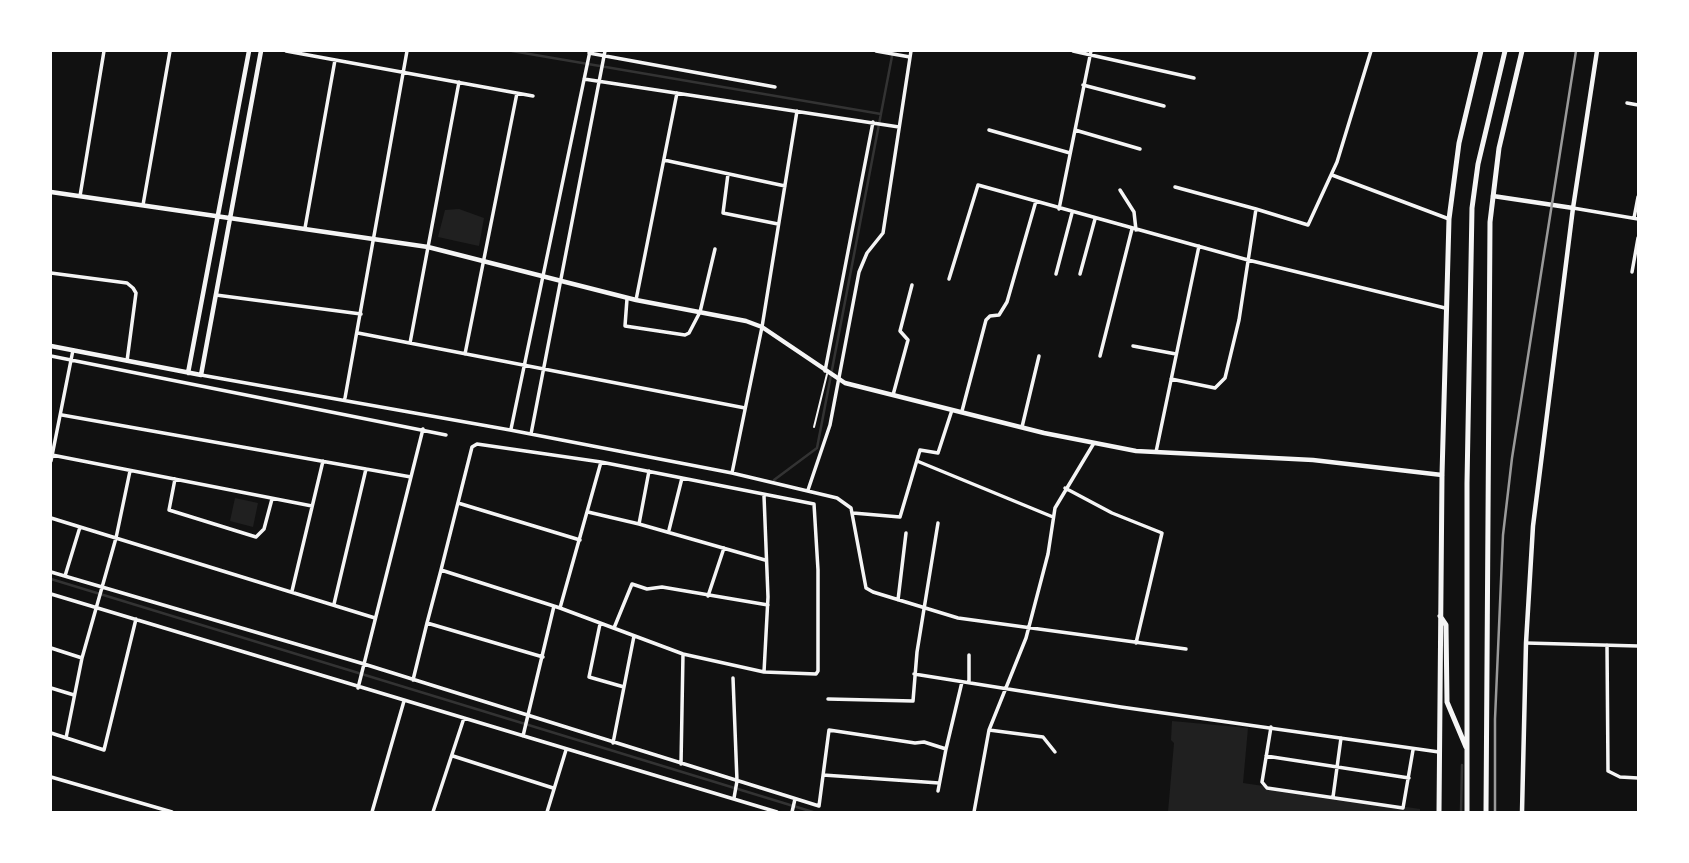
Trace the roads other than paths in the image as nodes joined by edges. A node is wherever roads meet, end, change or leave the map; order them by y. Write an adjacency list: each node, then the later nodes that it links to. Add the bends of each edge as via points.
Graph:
1 (104, 51): 48 (street)
2 (170, 51): 52 (street)
3 (249, 51): 57 (street)
4 (261, 51): 58 (street)
5 (286, 51): 20 (street)
6 (407, 51): 21 (street)
7 (605, 51): 19 (street)
8 (876, 51): 18 (street)
9 (911, 51): 18 (street)
10 (1073, 51): 16 (street)
11 (1371, 51): 43 (street)
12 (1481, 51): 61 (highway, via 1459,143)
13 (1505, 51): 209 (highway, via 1472,208)
14 (1522, 51): 49 (highway, via 1499,148)
15 (1597, 51): 53 (street)
16 (1090, 53): 23 (street); 26 (street)
17 (589, 54): 19 (street); 24 (street)
18 (910, 58): 36 (street)
19 (603, 59): 22 (street); 27 (street)
20 (335, 60): 21 (street); 63 (street)
21 (403, 72): 25 (street); 65 (street)
22 (600, 78): 24 (street); 29 (street); 78 (street)
23 (1194, 78)
24 (584, 79): 76 (street)
25 (459, 82): 28 (street); 68 (street)
26 (1083, 85): 33 (street); 38 (street)
27 (775, 87)
28 (517, 93): 30 (street); 70 (street)
29 (677, 93): 34 (street); 41 (street)
30 (533, 96)
31 (1627, 103): 32 (street)
32 (1638, 105)
33 (1164, 106)
34 (797, 111): 35 (street); 44 (street)
35 (875, 123): 36 (street); 102 (street)
36 (899, 127): 104 (street, via 883,233 859,272)
37 (989, 130): 40 (street)
38 (1074, 130): 39 (street); 40 (street)
39 (1140, 149)
40 (1070, 153): 54 (street)
41 (664, 160): 42 (street); 82 (street)
42 (728, 174): 44 (street); 62 (street, via 723,213)
43 (1332, 175): 55 (street, via 1308,225); 61 (street)
44 (785, 186): 62 (street)
45 (1175, 187): 55 (street)
46 (1120, 190): 64 (street, via 1134,212)
47 (51, 192): 48 (street)
48 (80, 196): 52 (street)
49 (1493, 196): 53 (street); 236 (highway)
50 (1638, 198): 59 (street)
51 (1036, 201): 54 (street); 77 (street, via 976,186); 110 (street, via 1007,302 999,315 986,320)
52 (143, 205): 57 (street)
53 (1573, 208): 59 (street); 174 (street, via 1538,472)
54 (1059, 209): 56 (street)
55 (1256, 209): 71 (street)
56 (1072, 213): 60 (street); 74 (street)
57 (218, 215): 58 (street); 101 (street)
58 (230, 217): 63 (street); 80 (street)
59 (1636, 218)
60 (1095, 219): 64 (street); 75 (street)
61 (1449, 219): 83 (highway)
62 (779, 224): 86 (street)
63 (305, 228): 65 (street)
64 (1134, 230): 67 (street); 96 (street)
65 (376, 238): 68 (street); 85 (street)
66 (1638, 238): 72 (street)
67 (1199, 246): 71 (street); 93 (street)
68 (428, 247): 70 (street); 88 (street)
69 (715, 249): 84 (street)
70 (484, 260): 76 (street); 92 (street)
71 (1248, 260): 83 (street); 105 (street, via 1225,378 1215,388)
72 (1632, 272)
73 (51, 273): 98 (street, via 127,283 133,288)
74 (1056, 274)
75 (1080, 274)
76 (543, 275): 78 (street); 99 (street)
77 (948, 279)
78 (559, 281): 81 (street); 100 (street)
79 (912, 285): 106 (street, via 900,331 908,340)
80 (216, 295): 85 (street); 103 (street)
81 (628, 298): 82 (street); 84 (street, via 625,326 685,335)
82 (636, 300): 84 (street)
83 (1445, 308): 128 (highway)
84 (700, 312): 86 (street)
85 (361, 314): 87 (street)
86 (762, 327): 102 (street); 108 (street)
87 (358, 333): 88 (street); 107 (street)
88 (410, 343): 92 (street)
89 (51, 346): 91 (street)
90 (1133, 346): 93 (street)
91 (73, 350): 97 (street); 98 (street)
92 (465, 354): 99 (street)
93 (1176, 354): 105 (street)
94 (51, 356): 97 (street)
95 (1039, 356): 113 (street)
96 (1100, 356)
97 (71, 361): 111 (street); 114 (street)
98 (127, 361): 101 (street)
99 (524, 366): 100 (street); 115 (street)
100 (543, 370): 108 (street); 117 (street)
101 (188, 373): 103 (street)
102 (827, 373): 104 (street); 112 (lane)
103 (201, 375): 107 (street)
104 (837, 379): 106 (street); 133 (street, via 830,425)
105 (1171, 379): 119 (street)
106 (893, 395): 109 (street)
107 (345, 398): 115 (street)
108 (745, 408): 127 (street)
109 (953, 408): 110 (street); 122 (street, via 938,453 922,450)
110 (962, 411): 113 (street)
111 (62, 415): 120 (street); 121 (street)
112 (814, 427)
113 (1022, 427): 118 (street)
114 (423, 429): 116 (street); 129 (street)
115 (510, 430): 117 (street)
116 (446, 435)
117 (531, 435): 127 (street)
118 (1094, 443): 119 (street); 132 (street)
119 (1156, 452): 128 (street, via 1313,460)
120 (51, 458): 125 (street)
121 (323, 461): 124 (street); 137 (street)
122 (916, 461): 139 (street, via 900,517); 140 (street)
123 (601, 462): 126 (street); 136 (street, via 480,444 472,447); 138 (street)
124 (366, 469): 129 (street); 159 (street)
125 (130, 471): 131 (street); 147 (street)
126 (649, 471): 130 (street); 143 (street)
127 (732, 473): 133 (street)
128 (1441, 475): 165 (highway)
129 (411, 477): 166 (street)
130 (682, 478): 134 (street); 145 (street)
131 (175, 479): 135 (street); 135 (street, via 169,510 256,537 264,529)
132 (1065, 488): 140 (street); 173 (street, via 1162,533)
133 (808, 490): 139 (street, via 846,503)
134 (764, 496): 150 (street); 184 (street, via 814,504 818,570 818,671)
135 (272, 499): 137 (street)
136 (458, 503): 148 (street); 151 (street)
137 (312, 506): 155 (street)
138 (587, 512): 143 (street); 148 (street)
139 (853, 513): 158 (street, via 866,588)
140 (1053, 517): 171 (street)
141 (51, 518): 144 (street)
142 (937, 523): 164 (street)
143 (639, 524): 145 (street)
144 (80, 527): 147 (street); 153 (street)
145 (668, 530): 149 (street)
146 (906, 533): 158 (street)
147 (117, 538): 154 (street); 155 (street)
148 (580, 540): 163 (street)
149 (724, 548): 150 (street); 157 (street)
150 (766, 560): 160 (street)
151 (441, 570): 162 (street); 168 (street)
152 (51, 572): 153 (street)
153 (65, 576): 154 (street)
154 (101, 588): 161 (street); 183 (street)
155 (292, 591): 159 (street)
156 (51, 594): 161 (street)
157 (708, 596): 160 (street); 170 (street, via 630,585)
158 (898, 600): 164 (street)
159 (334, 604): 166 (street)
160 (768, 605): 184 (street)
161 (95, 606): 167 (street); 182 (street)
162 (554, 606): 163 (street); 181 (street)
163 (561, 608): 169 (street)
164 (923, 608): 171 (street); 185 (street)
165 (1440, 615): 209 (highway, via 1446,625 1447,702); 211 (highway)
166 (375, 618): 183 (street)
167 (136, 619): 190 (street); 203 (street, via 104,750)
168 (427, 623): 181 (street); 187 (street)
169 (600, 624): 170 (street); 191 (street, via 589,677)
170 (614, 629): 172 (street)
171 (1028, 629): 173 (street); 192 (street)
172 (634, 635): 179 (street); 191 (street)
173 (1136, 643): 178 (street)
174 (1525, 643): 175 (street); 237 (street)
175 (1607, 645): 176 (street); 219 (street, via 1608,771)
176 (1638, 646)
177 (51, 648): 182 (street)
178 (1186, 649)
179 (683, 654): 184 (street); 214 (street)
180 (969, 655): 189 (street)
181 (543, 657): 198 (street)
182 (82, 658): 194 (street)
183 (363, 666): 187 (street); 190 (street)
184 (764, 672)
185 (914, 674): 188 (street); 195 (street, via 914,700 910,702)
186 (733, 678): 220 (street)
187 (413, 680): 198 (street)
188 (961, 682): 189 (street); 206 (street)
189 (969, 683): 192 (street)
190 (359, 687): 196 (street)
191 (624, 687): 205 (street)
192 (1005, 687): 199 (street); 200 (street)
193 (51, 688): 194 (street)
194 (74, 695): 203 (street)
195 (828, 699)
196 (404, 701): 197 (street); 228 (street)
197 (464, 717): 202 (street); 212 (street)
198 (528, 719): 202 (street); 205 (street)
199 (1271, 727): 204 (street); 213 (street)
200 (989, 730): 210 (street, via 1043,737); 233 (street)
201 (51, 733): 203 (street)
202 (524, 733): 207 (street)
203 (66, 738)
204 (1341, 738): 208 (street); 215 (street)
205 (612, 743): 214 (street)
206 (946, 749): 216 (street, via 829,730); 221 (street)
207 (566, 750): 222 (street); 225 (street)
208 (1413, 750): 211 (street); 218 (street)
209 (1468, 750): 235 (highway)
210 (1055, 752)
211 (1440, 752): 234 (highway)
212 (453, 756): 222 (street); 229 (street)
213 (1266, 756): 215 (street); 224 (street, via 1264,787)
214 (681, 764): 220 (street)
215 (1337, 767): 218 (street); 224 (street)
216 (823, 775): 221 (street); 226 (street, via 819,806)
217 (51, 777): 227 (street)
218 (1409, 778): 224 (street, via 1403,807)
219 (1638, 778)
220 (736, 782): 225 (street); 226 (street)
221 (939, 783): 223 (street)
222 (553, 788): 230 (street)
223 (937, 791)
224 (1333, 797)
225 (734, 798): 231 (street)
226 (795, 801): 232 (street)
227 (172, 812)
228 (372, 812)
229 (433, 812)
230 (547, 812)
231 (777, 812)
232 (792, 812)
233 (974, 812)
234 (1439, 812)
235 (1467, 812)
236 (1486, 812)
237 (1522, 812)

